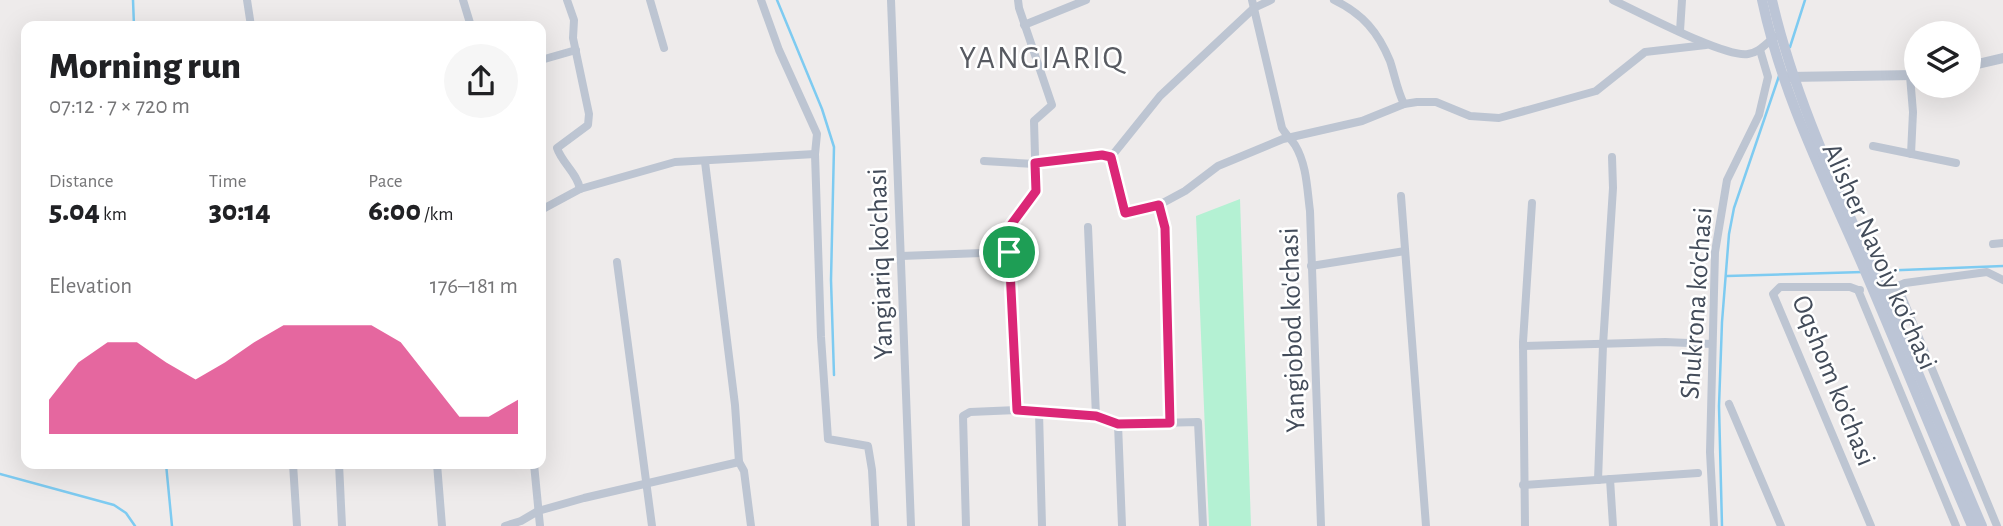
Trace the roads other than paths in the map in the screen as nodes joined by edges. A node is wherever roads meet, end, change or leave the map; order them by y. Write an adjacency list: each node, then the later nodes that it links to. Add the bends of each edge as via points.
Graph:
1 (247, 0): 16 (street)
2 (463, 0): 17 (street)
3 (567, 0): 23 (street)
4 (650, 0): 22 (street)
5 (761, 0): 34 (street, via 817,134)
6 (891, 0): 50 (street, Yangiariq ko'chasi)
7 (1018, 0): 18 (street)
8 (1086, 0): 18 (street)
9 (1271, 0): 15 (street)
10 (1334, 0): 31 (street, via 1371,24)
11 (1613, 0): 19 (street)
12 (1682, 0): 19 (street)
13 (1762, 0): 20 (main road, Alisher Navoiy ko'chasi)
14 (1772, 0): 20 (main road, Alisher Navoiy ko'chasi)
15 (1253, 4): 32 (street, Yangiobod ko'chasi); 36 (street, via 1160,96)
16 (250, 21)
17 (469, 21)
18 (1024, 25): 40 (street, via 1052,104 1034,121)
19 (1680, 31): 21 (street)
20 (1776, 37): 24 (street); 28 (main road, Alisher Navoiy ko'chasi); 28 (main road, Alisher Navoiy ko'chasi)
21 (1706, 45): 24 (street, via 1745,55); 31 (street, via 1645,51 1596,91 1499,118 1470,116 1436,102)
22 (664, 48)
23 (576, 50): 26 (street); 42 (street, via 588,125 556,148)
24 (1760, 50): 57 (street, Shukrona ko'chasi, via 1768,77 1759,115 1727,180 1715,252)
25 (2003, 58): 27 (street)
26 (546, 59)
27 (1981, 63)
28 (1786, 66): 29 (street); 54 (main road, Alisher Navoiy ko'chasi, via 1802,132)
29 (1904, 75)
30 (1913, 98): 35 (street)
31 (1404, 104): 32 (street, via 1362,121)
32 (1287, 138): 45 (street, via 1218,166); 52 (street, Yangiobod ko'chasi, via 1294,143 1305,169)
33 (1873, 146): 35 (street)
34 (816, 154): 39 (street); 84 (street, via 828,439 868,446)
35 (1911, 154): 41 (street)
36 (1111, 157): 40 (street); 45 (street, via 1125,213)
37 (1612, 157): 58 (street)
38 (984, 161): 40 (street)
39 (705, 162): 42 (street, via 674,162); 66 (street)
40 (1035, 163): 49 (street, via 1036,191 1008,229)
41 (1956, 163)
42 (580, 188): 46 (street)
43 (1401, 196): 48 (street)
44 (1532, 203): 59 (street)
45 (1159, 205): 64 (street, via 1165,228)
46 (546, 207)
47 (1088, 227): 63 (street)
48 (1405, 251): 52 (street); 91 (street)
49 (1009, 252): 50 (street); 61 (street)
50 (901, 256): 85 (street, Yangiariq ko'chasi)
51 (617, 262): 74 (street)
52 (1311, 266): 90 (street, Yangiobod ko'chasi)
53 (2003, 280): 55 (street, via 1987,272)
54 (1877, 286): 55 (street); 56 (street); 98 (main road, Alisher Navoiy ko'chasi); 99 (main road, Alisher Navoiy ko'chasi)
55 (1898, 286): 100 (street)
56 (1858, 290): 96 (street, Oqshom ko'chasi, via 1780,287 1773,294); 97 (street)
57 (1712, 344): 58 (street); 94 (street, Shukrona ko'chasi)
58 (1603, 345): 59 (street); 73 (street)
59 (1523, 346): 75 (street)
60 (1729, 404): 95 (street, Shukrona ko'chasi)
61 (1017, 410): 62 (street); 86 (street, via 963,416)
62 (1039, 412): 63 (street); 87 (street)
63 (1096, 416): 65 (street)
64 (1170, 423): 65 (street); 89 (street, via 1198,422)
65 (1118, 424): 88 (street)
66 (739, 462): 74 (street); 83 (street)
67 (293, 469): 77 (street)
68 (339, 469): 78 (street)
69 (437, 469): 79 (street)
70 (534, 469): 76 (street)
71 (1698, 473): 72 (street)
72 (1610, 479): 73 (street); 93 (street)
73 (1598, 480): 75 (street)
74 (647, 484): 76 (street); 82 (street)
75 (1523, 485): 92 (street)
76 (538, 511): 80 (street); 81 (street)
77 (298, 526)
78 (342, 526)
79 (442, 526)
80 (505, 526)
81 (540, 526)
82 (652, 526)
83 (751, 526)
84 (875, 526)
85 (911, 526)
86 (966, 526)
87 (1042, 526)
88 (1122, 526)
89 (1203, 526)
90 (1321, 526)
91 (1426, 526)
92 (1525, 526)
93 (1613, 526)
94 (1714, 526)
95 (1781, 526)
96 (1871, 526)
97 (1956, 526)
98 (1972, 526)
99 (1982, 526)
100 (1997, 526)

